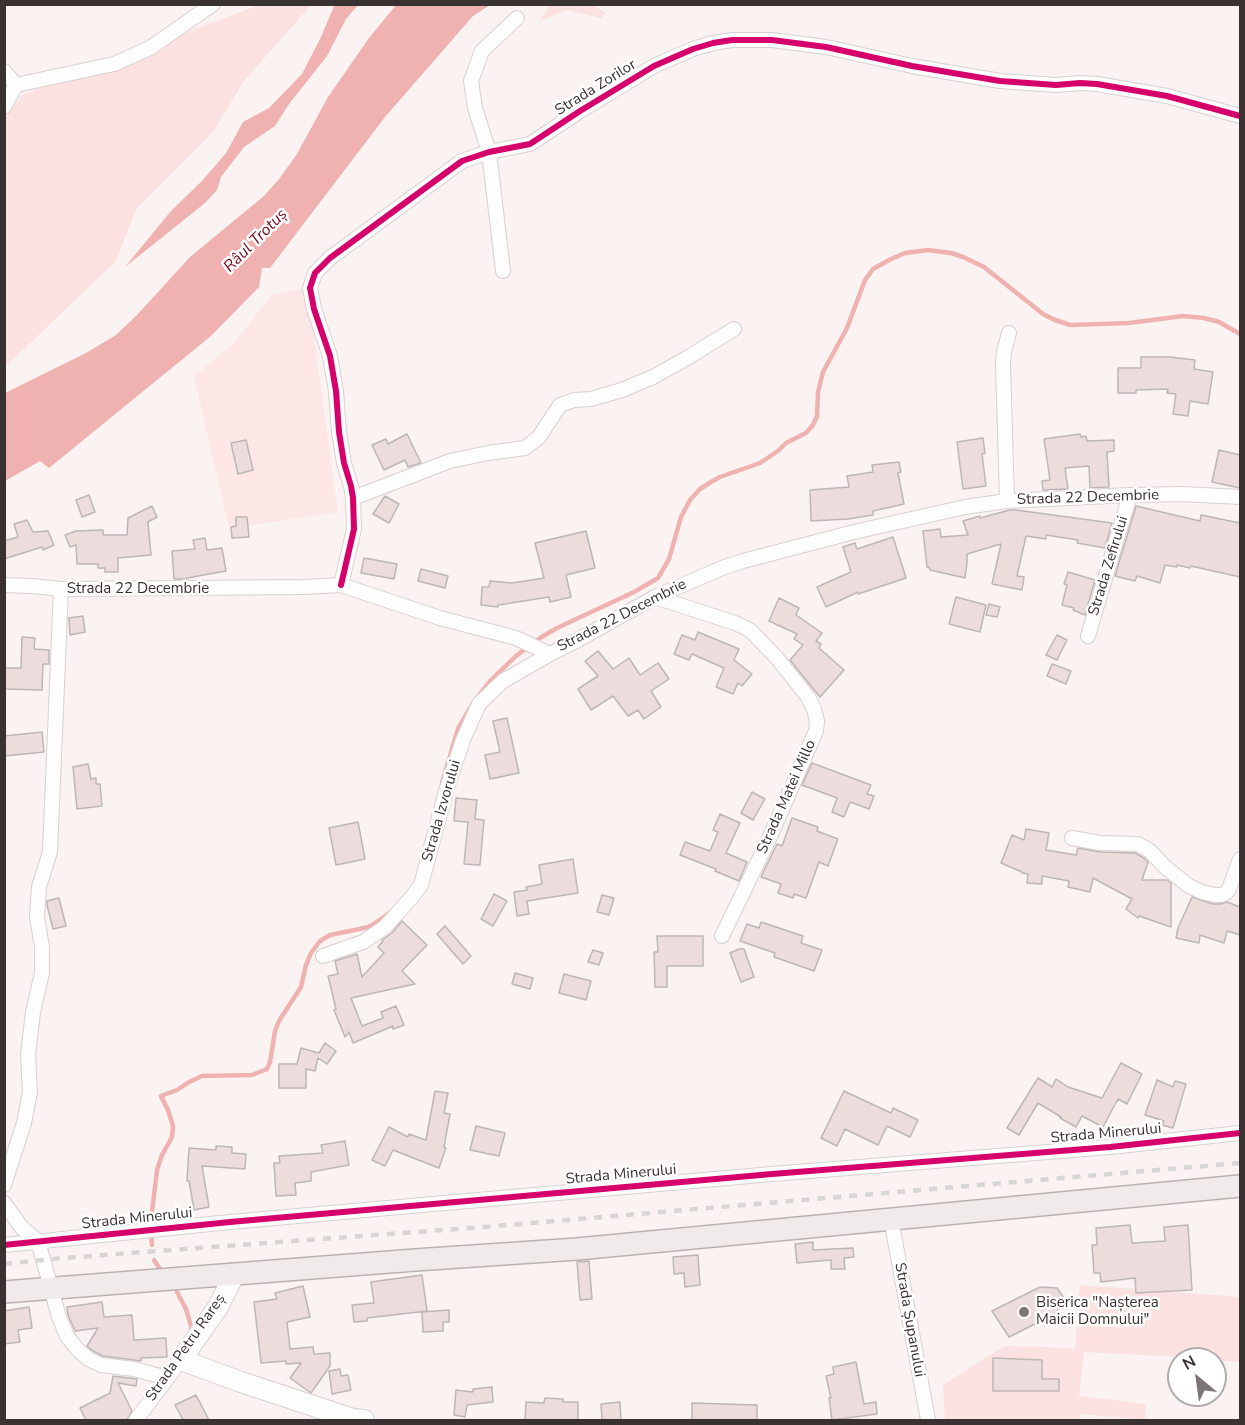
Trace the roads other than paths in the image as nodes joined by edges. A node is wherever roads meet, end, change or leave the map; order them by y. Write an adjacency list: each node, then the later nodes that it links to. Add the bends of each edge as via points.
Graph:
1 (213, 4): 4 (street, via 150,48 114,64)
2 (517, 18): 7 (street, via 482,51 471,81)
3 (4, 71): 4 (street)
4 (16, 85): 5 (street)
5 (4, 106)
6 (1240, 116): 7 (street, Strada Zorilor, via 1167,96 1106,85 1000,81 826,47 740,39 713,43 654,66 530,144)
7 (489, 152): 8 (street); 13 (street, Strada Zorilor, via 462,162 315,273 310,288 330,356 344,463)
8 (503, 271)
9 (735, 329): 13 (street, via 653,377 622,390 560,405 539,437 525,448 450,461)
10 (1009, 333): 14 (street, via 1003,363)
11 (1130, 495): 12 (street, Strada 22 Decembrie); 14 (street, Strada 22 Decembrie); 19 (street, Strada Zefirului)
12 (1240, 497)
13 (353, 498): 16 (street, Strada Zorilor, via 354,529)
14 (1007, 501): 18 (street, Strada 22 Decembrie, via 939,512 770,553 722,568)
15 (4, 585): 17 (street, Strada 22 Decembrie)
16 (341, 585): 17 (street, Strada 22 Decembrie); 20 (street, Strada 22 Decembrie, via 516,638)
17 (61, 590): 26 (street, via 50,852 39,887 37,917 42,973 28,1055 30,1092)
18 (655, 597): 20 (street, Strada 22 Decembrie); 23 (street, Strada Matei Millo, via 750,630 808,697 817,721 769,839)
19 (1088, 636)
20 (550, 654): 24 (street, Strada Izvorului, via 503,681 479,704 446,791 421,885 385,927 363,942)
21 (1072, 838): 22 (street, via 1138,844 1189,885 1221,896 1229,889)
22 (1240, 859)
23 (722, 936)
24 (324, 956)
25 (1240, 1133): 31 (street, Strada Minerului)
26 (4, 1185)
27 (1240, 1186): 30 (main road)
28 (4, 1190): 29 (street)
29 (5, 1203): 31 (street, via 22,1228)
30 (891, 1219): 33 (main road, via 577,1249); 40 (street, Strada Șupanului)
31 (38, 1241): 32 (street, Strada Minerului); 34 (street)
32 (4, 1245)
33 (234, 1275): 34 (main road); 36 (street, Strada Petru Rareș, via 218,1308)
34 (52, 1289): 35 (main road); 37 (street, via 67,1336 88,1359)
35 (4, 1292)
36 (181, 1359): 37 (street, Strada Petru Rareș); 39 (street)
37 (167, 1378): 38 (street, Strada Petru Rareș)
38 (136, 1420)
39 (364, 1420)
40 (928, 1420)

